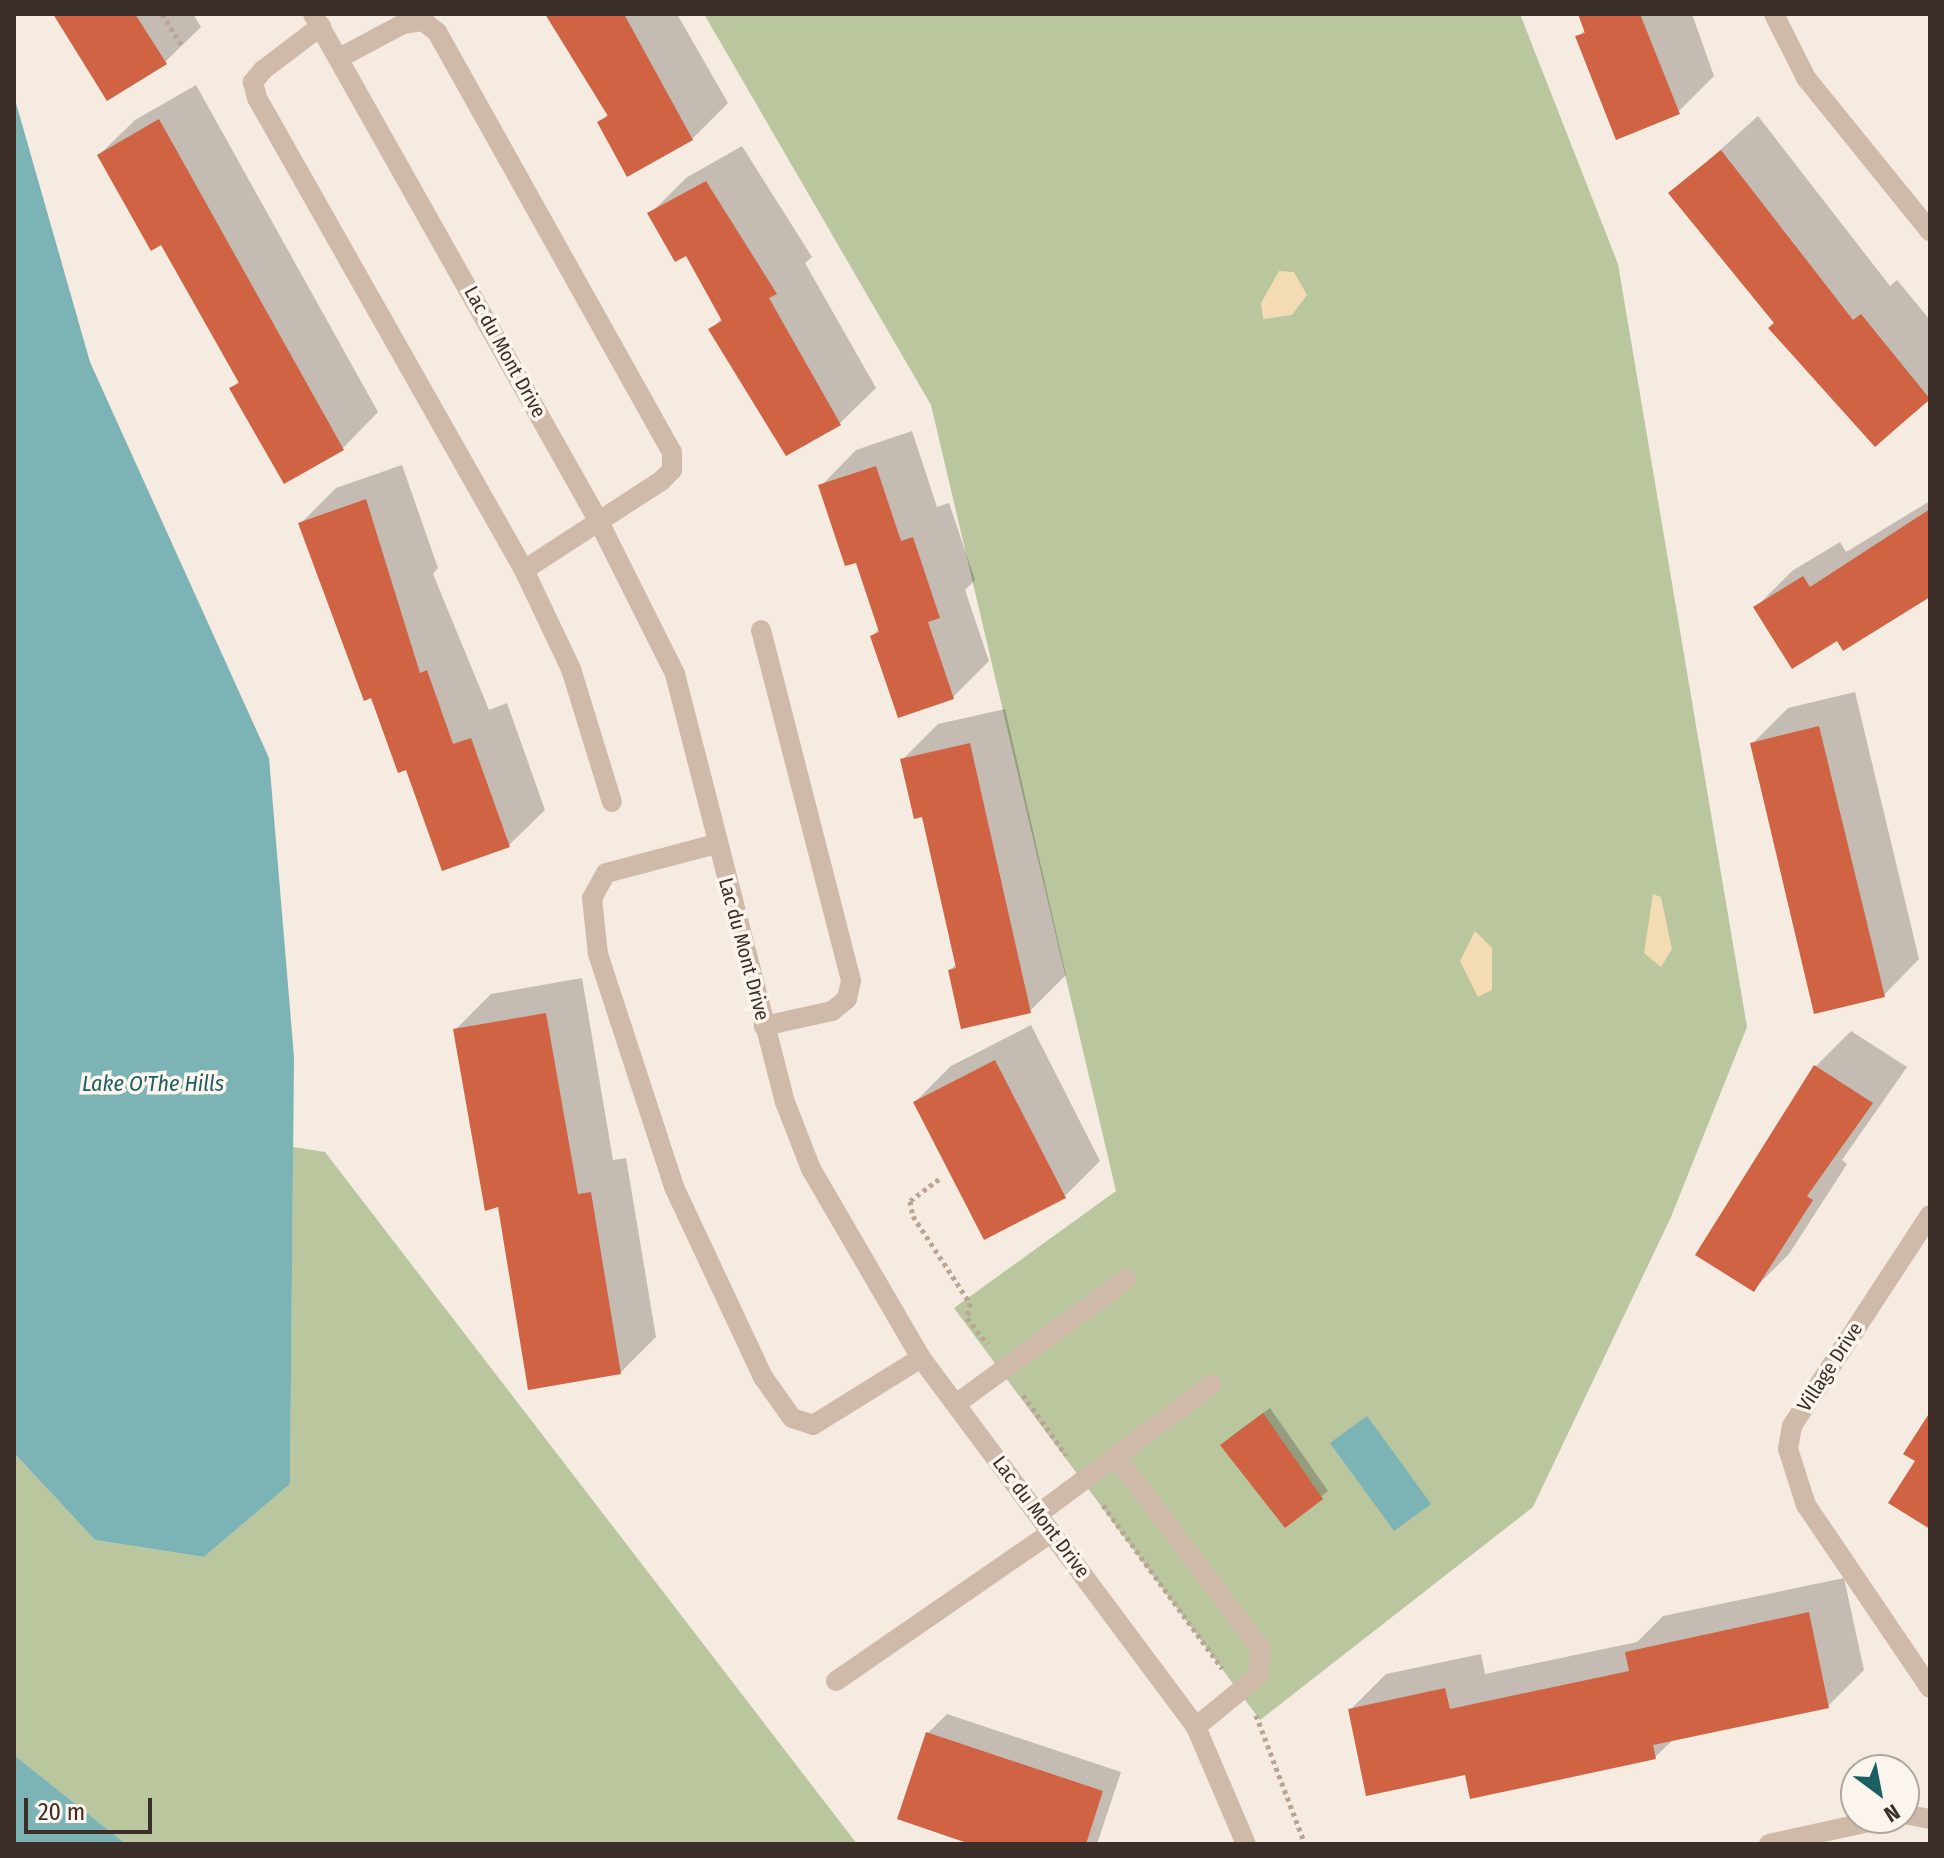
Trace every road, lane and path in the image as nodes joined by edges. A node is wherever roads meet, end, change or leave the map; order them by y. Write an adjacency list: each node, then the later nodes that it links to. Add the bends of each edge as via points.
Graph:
1 (162, 14): 4 (path)
2 (1774, 14): 6 (street, via 1806,78)
3 (317, 20): 5 (street, Lac du Mont Drive); 8 (street, via 253,82 257,98)
4 (181, 45)
5 (341, 57): 7 (street, Lac du Mont Drive); 7 (street, via 403,24 423,21 437,32 664,439 672,470)
6 (1930, 231)
7 (598, 520): 8 (street); 11 (street, Lac du Mont Drive, via 675,674)
8 (524, 570): 10 (street, via 571,669)
9 (761, 630): 12 (street, via 851,981 847,999 832,1011)
10 (612, 802)
11 (716, 844): 12 (street, Lac du Mont Drive); 15 (street, via 640,859 606,873 592,898 598,954 674,1187 763,1377 792,1418 813,1425)
12 (764, 1026): 15 (street, Lac du Mont Drive, via 811,1169)
13 (1930, 1215): 22 (street, Village Drive, via 1792,1426 1788,1449 1806,1505)
14 (1127, 1279): 17 (street)
15 (921, 1358): 17 (street, Lac du Mont Drive)
16 (1211, 1385): 18 (street)
17 (956, 1404): 19 (street, Lac du Mont Drive)
18 (1116, 1456): 19 (street); 23 (street, via 1261,1649 1258,1676)
19 (1038, 1514): 20 (street, Lac du Mont Drive)
20 (1052, 1532): 21 (street); 23 (street, Lac du Mont Drive)
21 (836, 1681)
22 (1930, 1688)
23 (1196, 1727): 25 (street, Lac du Mont Drive)
24 (1840, 1828): 26 (street)
25 (1246, 1844)
26 (1769, 1844)

